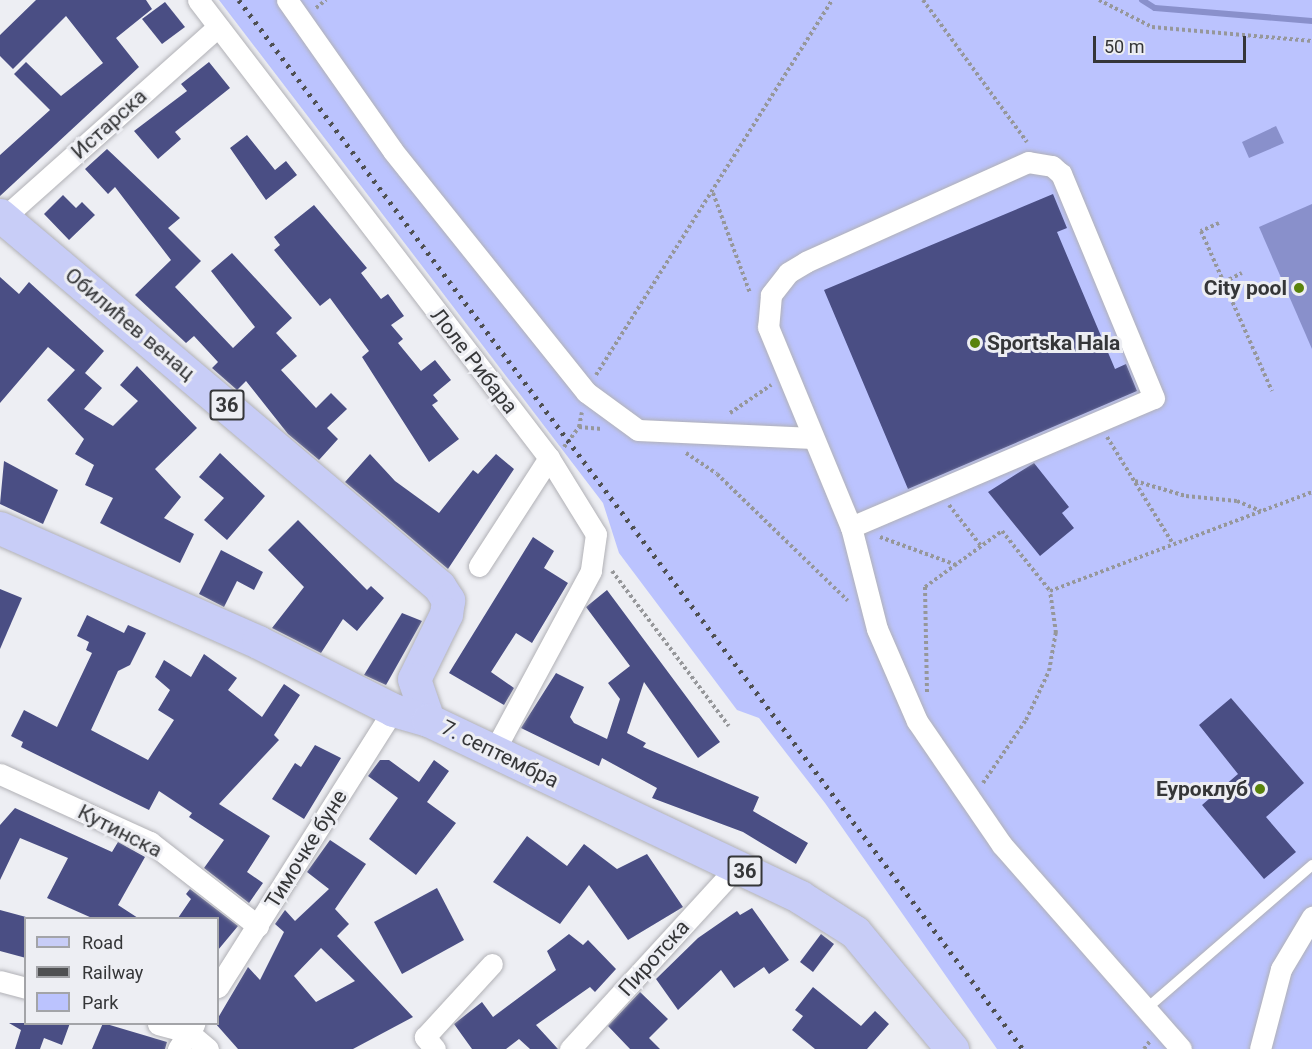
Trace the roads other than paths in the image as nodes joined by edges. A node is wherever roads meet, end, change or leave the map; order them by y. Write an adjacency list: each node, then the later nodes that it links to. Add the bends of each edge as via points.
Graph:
1 (198, 0): 3 (street, Лоле Рибара)
2 (286, 0): 5 (street, via 393,151 586,392 638,430)
3 (218, 27): 4 (street, Истарска); 6 (street, Лоле Рибара)
4 (1, 218): 11 (main road, Обилићев венац / 36, via 418,565 447,600 443,620 414,679)
5 (813, 438): 7 (street); 7 (street, via 768,327 771,295 788,273 1028,162 1041,162 1060,174 1155,392 1148,403)
6 (549, 458): 9 (street); 12 (street, Лоле Рибара, via 596,534 597,551)
7 (851, 526): 22 (street, via 877,628 917,721 971,801 1060,915)
8 (0, 528): 10 (main road, 7. септембра / 36, via 258,642)
9 (479, 566)
10 (393, 710): 11 (main road, 7. септембра / 36); 17 (street, Тимочке буне)
11 (428, 720): 12 (main road, 7. септембра / 36)
12 (494, 751): 15 (main road, 7. септембра / 36)
13 (0, 774): 17 (street, Кутинска, via 150,842)
14 (1312, 865): 22 (lane)
15 (737, 867): 27 (street, Пиротска); 28 (main road, 7. септембра / 36, via 800,897 855,932)
16 (1312, 917): 30 (street, via 1281,969)
17 (258, 926): 20 (street, Тимочке буне)
18 (492, 964): 26 (street, via 425,1037)
19 (0, 981): 21 (street)
20 (219, 985)
21 (24, 987)
22 (1146, 1009): 29 (street)
23 (163, 1025): 24 (street)
24 (186, 1035): 25 (street)
25 (208, 1049)
26 (435, 1049)
27 (570, 1049)
28 (952, 1049)
29 (1181, 1049)
30 (1260, 1049)

